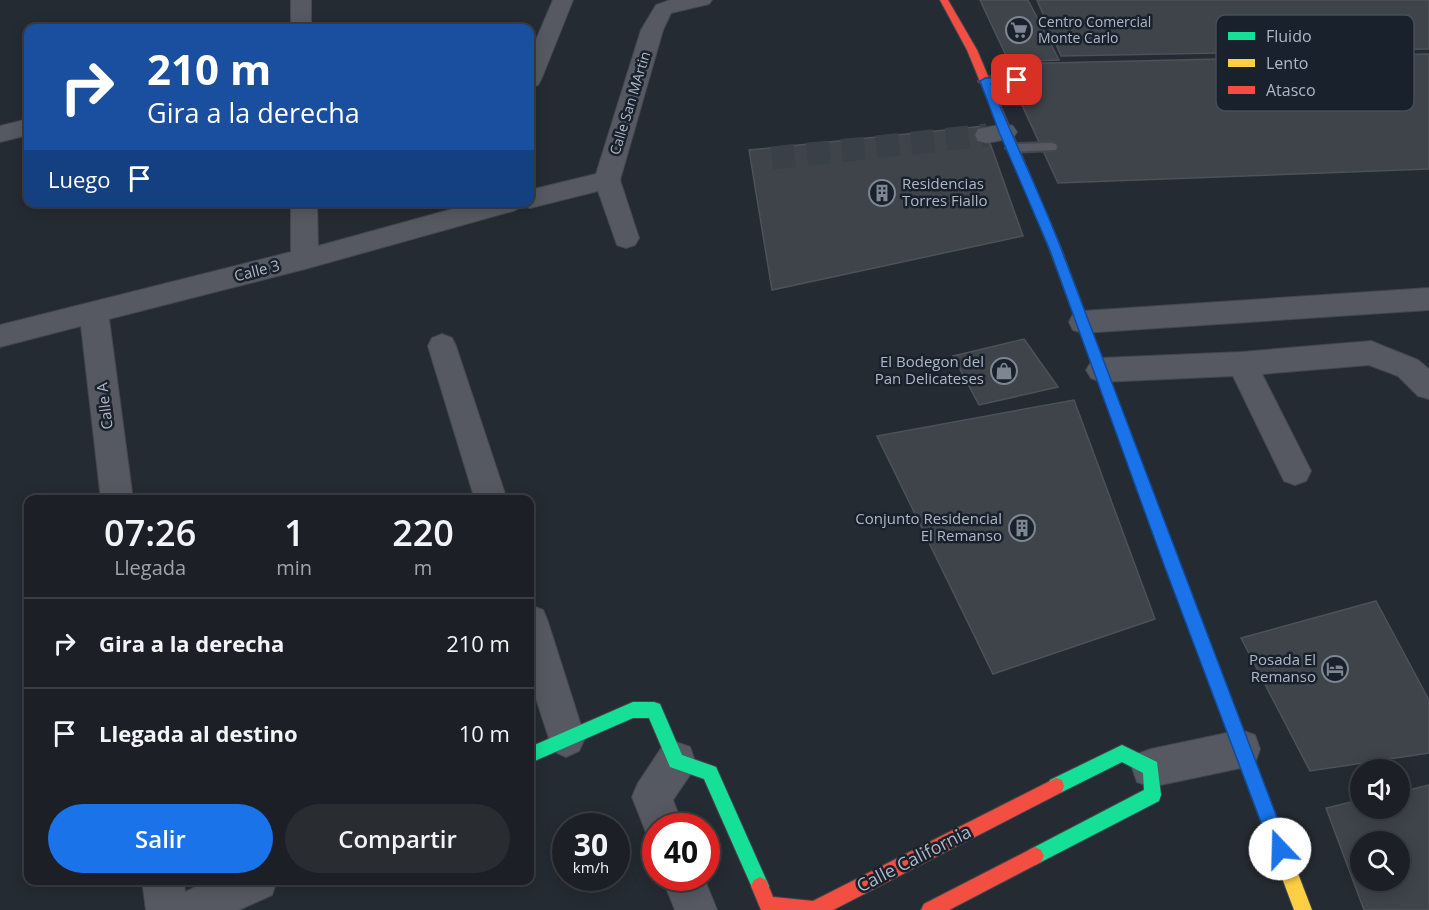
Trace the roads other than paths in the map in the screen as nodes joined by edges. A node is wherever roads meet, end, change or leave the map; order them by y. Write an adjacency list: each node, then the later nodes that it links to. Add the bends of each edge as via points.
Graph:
1 (301, 0): 5 (street)
2 (563, 0): 6 (street)
3 (702, 0): 13 (street, Calle San MArtin, via 663,9 657,19)
4 (944, 0): 8 (street)
5 (301, 24)
6 (534, 70)
7 (1017, 80): 8 (lane)
8 (985, 81): 11 (street)
9 (24, 128): 10 (street)
10 (0, 134)
11 (1001, 138): 12 (lane); 21 (street, via 1055,248)
12 (1051, 147)
13 (607, 180): 14 (street); 17 (street)
14 (534, 198)
15 (304, 207): 18 (street)
16 (476, 207): 18 (street, Calle 3)
17 (626, 238)
18 (305, 259): 20 (street, Calle 3)
19 (1429, 299): 21 (street)
20 (94, 313): 22 (street, Calle 3); 28 (street, Calle A)
21 (1083, 322): 25 (street)
22 (0, 336)
23 (442, 346): 29 (street)
24 (1242, 363): 25 (street); 26 (street, via 1371,353 1408,368); 27 (street)
25 (1101, 370): 32 (street)
26 (1429, 387)
27 (1295, 471)
28 (116, 495)
29 (489, 495)
30 (534, 635): 31 (street)
31 (566, 738): 33 (street); 34 (street, via 633,710 654,710)
32 (1241, 748): 35 (street); 44 (street)
33 (534, 752)
34 (676, 761): 35 (street, Calle California, via 710,773 768,905 814,910 1122,753); 36 (street, via 652,797)
35 (1151, 768): 43 (street, via 1153,795)
36 (658, 813)
37 (164, 885): 40 (street)
38 (246, 885): 41 (street)
39 (688, 891): 42 (street)
40 (166, 910)
41 (193, 910)
42 (696, 910)
43 (930, 910)
44 (1303, 910)

